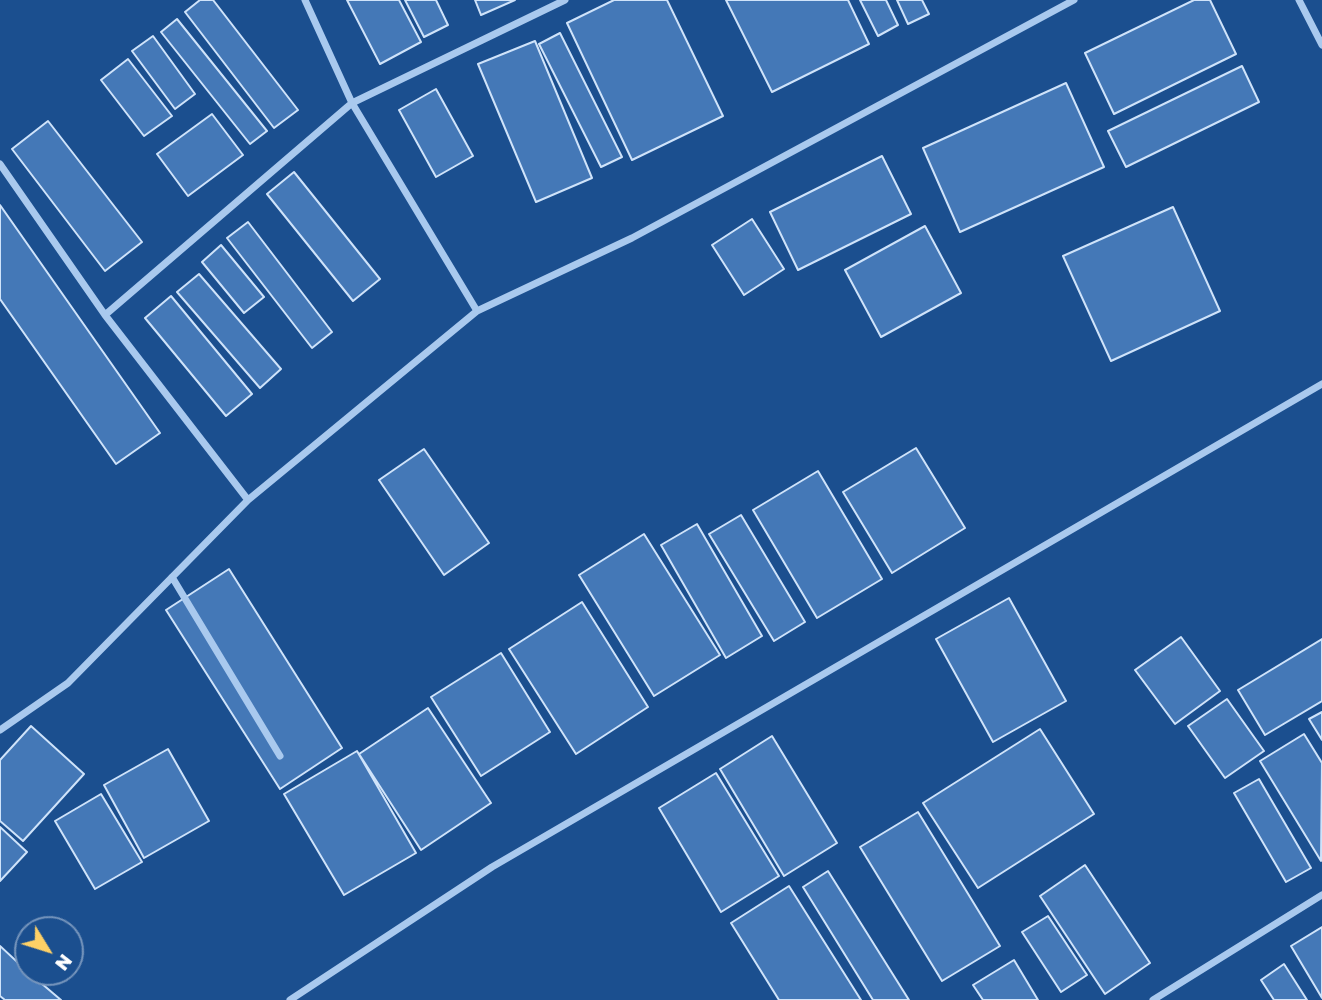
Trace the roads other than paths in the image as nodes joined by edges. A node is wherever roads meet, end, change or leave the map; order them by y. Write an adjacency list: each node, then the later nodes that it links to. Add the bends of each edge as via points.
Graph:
1 (305, 0): 6 (street)
2 (565, 0): 6 (street)
3 (1074, 0): 8 (street, via 632,238)
4 (1299, 0): 5 (street)
5 (1322, 45)
6 (352, 103): 8 (street); 9 (street)
7 (0, 164): 9 (street)
8 (477, 311): 11 (street)
9 (105, 315): 11 (street)
10 (1322, 384): 17 (street, via 492,867)
11 (248, 500): 12 (street)
12 (172, 577): 13 (street, via 68,683); 14 (street)
13 (0, 730)
14 (280, 756)
15 (1322, 895): 16 (street)
16 (1166, 992): 18 (street); 19 (street)
17 (290, 1000)
18 (1153, 1000)
19 (1171, 1000)

